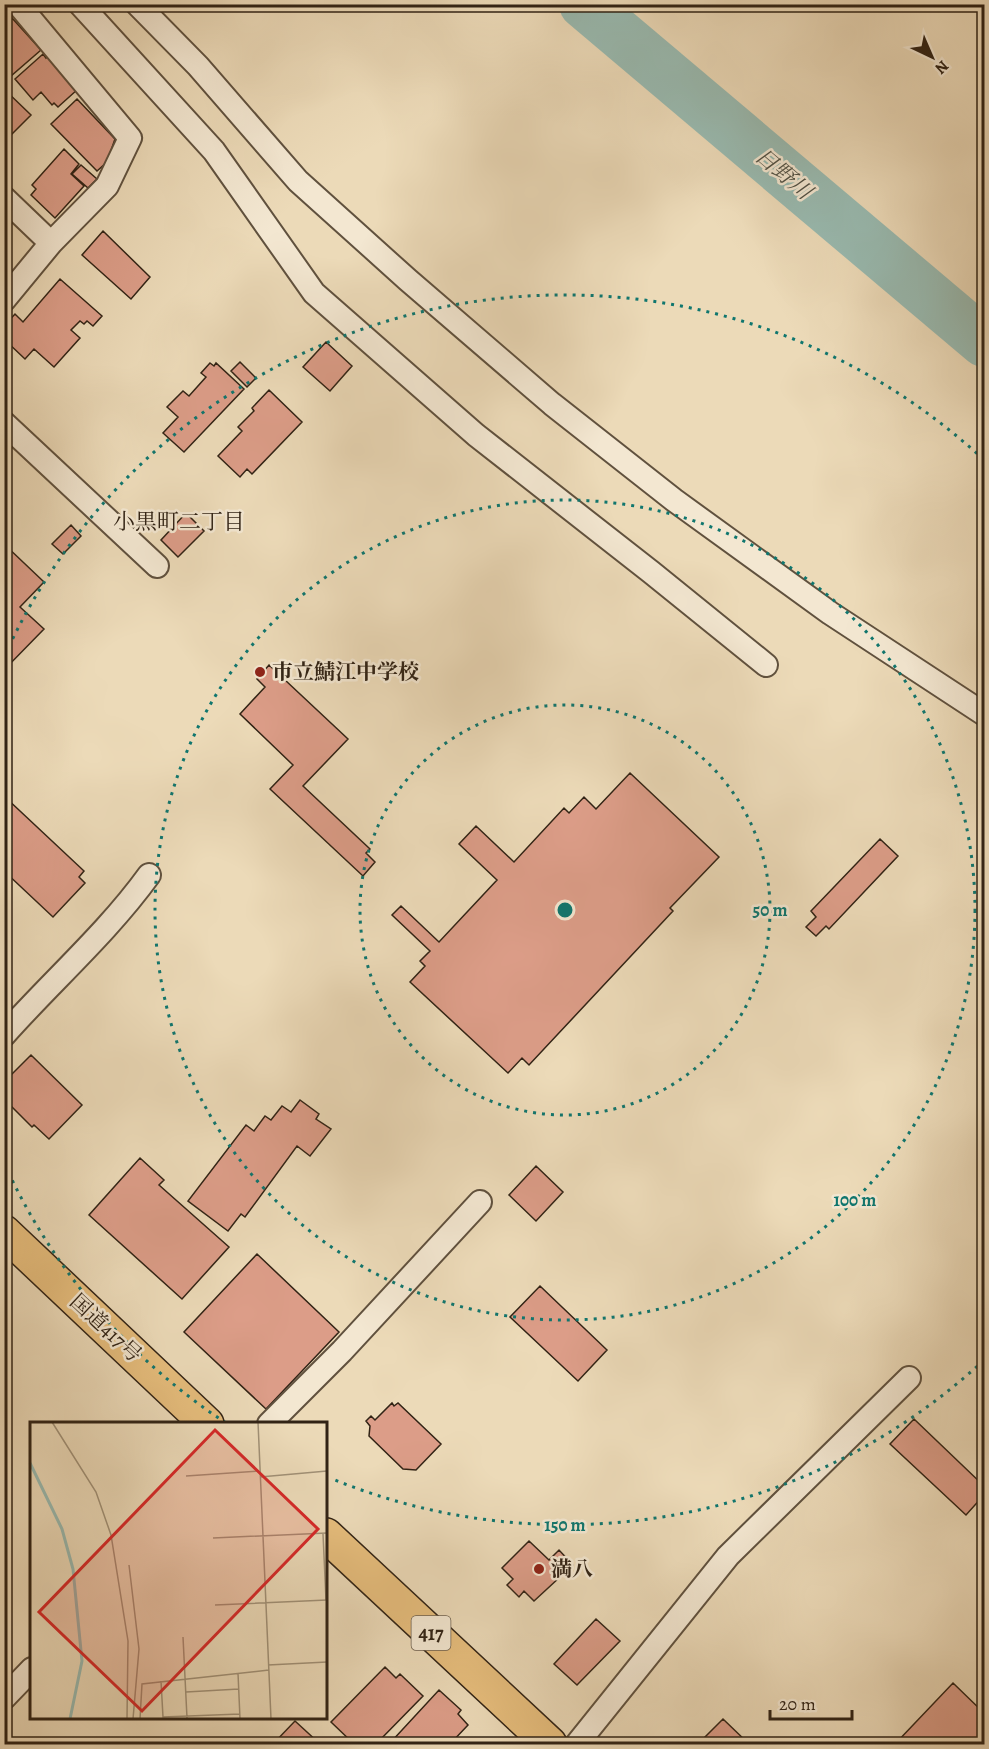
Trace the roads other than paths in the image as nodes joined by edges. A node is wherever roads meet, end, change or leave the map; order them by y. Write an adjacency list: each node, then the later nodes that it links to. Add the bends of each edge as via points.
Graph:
1 (18, 4): 5 (street, via 130,138 107,186)
2 (80, 4): 9 (street, via 214,151 314,293 476,435)
3 (137, 4): 10 (street, via 198,66 297,181 552,404 674,500 830,613)
4 (4, 198): 5 (street)
5 (51, 243): 6 (street)
6 (4, 300)
7 (4, 423): 8 (street)
8 (157, 566)
9 (766, 665)
10 (984, 714)
11 (149, 875): 12 (street, via 131,901)
12 (4, 1035)
13 (480, 1202): 17 (street)
14 (4, 1232): 16 (highway, 国道417号)
15 (909, 1378): 22 (street, via 728,1556)
16 (205, 1422)
17 (271, 1422)
18 (327, 1536): 21 (highway, 417)
19 (30, 1671): 20 (street)
20 (4, 1698)
21 (550, 1744)
22 (577, 1744)

